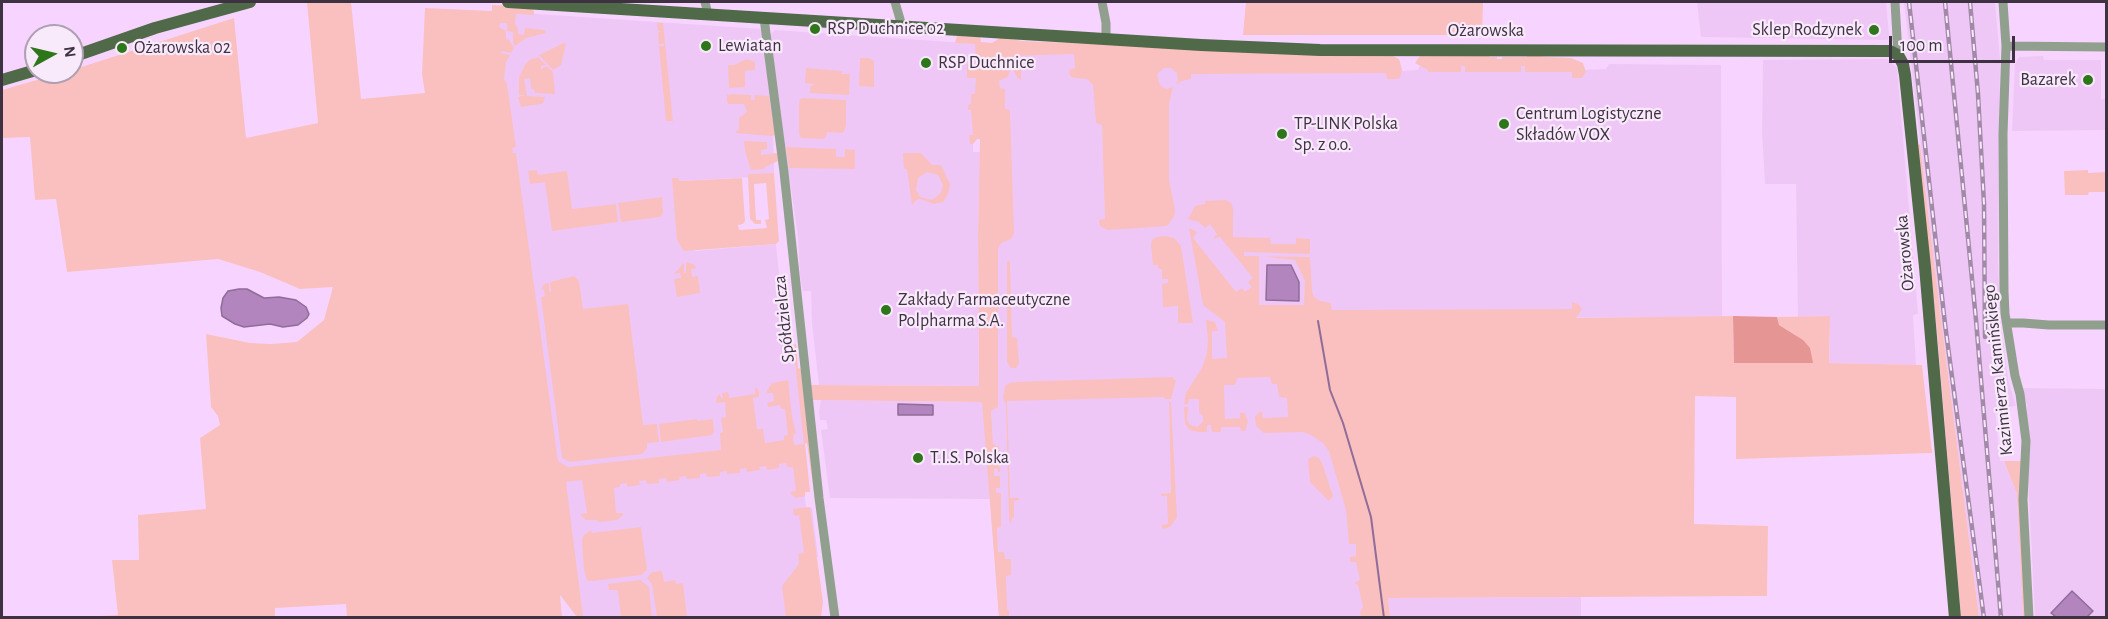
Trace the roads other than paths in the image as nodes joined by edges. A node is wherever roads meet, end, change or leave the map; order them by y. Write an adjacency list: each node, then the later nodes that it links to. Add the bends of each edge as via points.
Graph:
1 (250, 2): 13 (main road)
2 (508, 2): 7 (main road, Ożarowska)
3 (895, 2): 9 (street)
4 (1102, 2): 10 (street)
5 (1895, 2): 14 (street)
6 (2002, 2): 11 (street, Kazimierza Kamińskiego)
7 (706, 8): 8 (main road, Ożarowska)
8 (764, 18): 9 (main road, Ożarowska); 19 (street, Spółdzielcza)
9 (902, 26): 10 (main road, Ożarowska)
10 (1106, 38): 14 (main road, Ożarowska, via 1320,50 1881,50)
11 (2006, 46): 12 (street); 17 (street, Kazimierza Kamińskiego, via 2003,134)
12 (2106, 47)
13 (84, 53)
14 (1898, 55): 20 (main road, Ożarowska, via 1905,75 1922,237)
15 (24, 74): 16 (main road)
16 (2, 80)
17 (2007, 323): 18 (street); 21 (street, Kazimierza Kamińskiego, via 2026,441 2023,501)
18 (2106, 325)
19 (835, 618)
20 (1955, 618)
21 (2029, 618)

